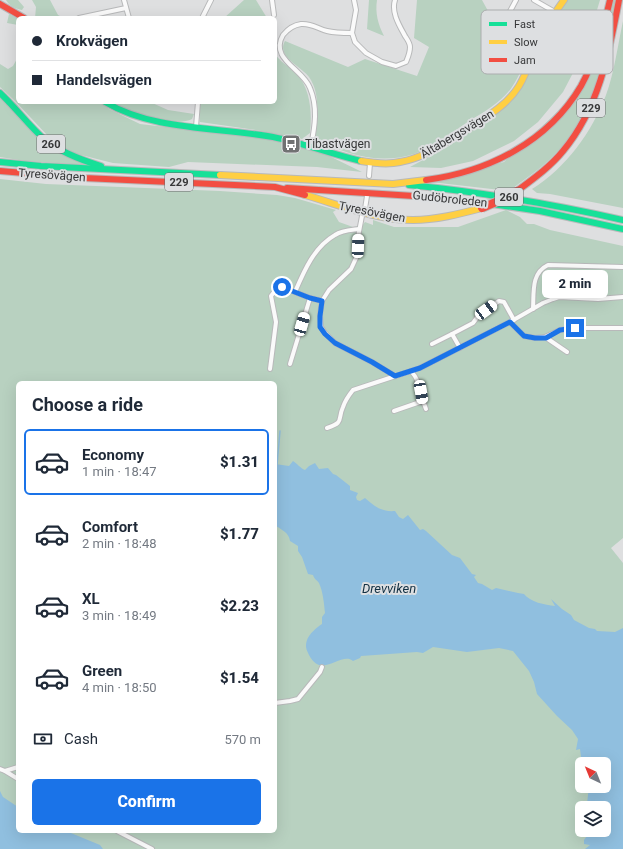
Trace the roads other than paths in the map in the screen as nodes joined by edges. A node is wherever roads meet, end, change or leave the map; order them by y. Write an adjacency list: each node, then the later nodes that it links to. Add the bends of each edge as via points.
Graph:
1 (1, 0): 12 (main road)
2 (124, 0): 13 (street)
3 (211, 0): 22 (street)
4 (272, 0): 18 (street)
5 (354, 0): 24 (street, via 356,10)
6 (395, 0): 24 (street, via 395,16 410,45 406,62 396,66 382,62 355,42)
7 (516, 0): 14 (street)
8 (534, 0): 15 (street)
9 (564, 0): 16 (main road, Ältabergsvägen)
10 (610, 0): 17 (main road, Tyresövägen / 229)
11 (619, 0): 23 (main road, Tyresövägen / 229, bridge)
12 (0, 3): 19 (main road)
13 (126, 8): 20 (street); 21 (street)
14 (511, 10)
15 (552, 10)
16 (556, 10)
17 (608, 10)
18 (274, 15)
19 (21, 16)
20 (88, 16)
21 (128, 16)
22 (203, 16)
23 (613, 30)
24 (352, 33): 32 (street, via 326,31 314,25 298,24 289,29 280,41 279,49 282,56 304,78 310,88 315,114)
25 (524, 74): 34 (main road, Ältabergsvägen, via 519,85 499,108 438,148 418,158 389,164)
26 (587, 74): 38 (main road, Tyresövägen / 229, via 566,106 539,134 514,152 478,168 440,178)
27 (604, 74): 39 (main road, Tyresövägen / 229, bridge, via 583,123 574,139 560,155 539,176 517,191 482,208 439,218 390,218)
28 (0, 93): 35 (main road, 260, via 55,147 76,158)
29 (110, 104): 31 (main road, Ältabergsvägen, via 141,118)
30 (198, 104): 31 (street)
31 (196, 127): 32 (main road, Ältabergsvägen, via 287,140)
32 (311, 146): 34 (main road, Ältabergsvägen)
33 (0, 162): 35 (main road, Tyresövägen / 229)
34 (370, 164): 37 (street)
35 (113, 170): 38 (main road, Tyresövägen / 229)
36 (0, 171): 39 (main road, Tyresövägen / 229, via 84,178)
37 (369, 176)
38 (393, 184): 43 (main road, Gudöbroleden / 260, via 531,200)
39 (275, 187): 45 (main road, Gudöbroleden / 260, via 452,198 538,210)
40 (368, 196): 41 (street)
41 (365, 209)
42 (362, 216): 44 (street)
43 (623, 220)
44 (359, 229): 47 (street, via 343,231 323,245 303,272); 50 (street, via 357,256 351,269 329,290)
45 (623, 229)
46 (623, 267): 51 (street, via 548,265 535,278)
47 (295, 292): 49 (street); 61 (street, via 278,287 270,296 276,322)
48 (623, 297): 51 (street, via 560,297)
49 (310, 298): 50 (street); 60 (street)
50 (322, 301): 63 (street, via 320,327 325,334 335,343)
51 (532, 309): 52 (street)
52 (514, 320): 53 (street); 55 (street, via 504,302 499,301)
53 (510, 322): 56 (street, via 524,336); 58 (street)
54 (623, 328): 56 (street, via 575,328 560,330)
55 (452, 334): 57 (street); 58 (street)
56 (546, 338): 59 (street)
57 (432, 344)
58 (460, 348): 62 (street)
59 (567, 352)
60 (290, 364)
61 (270, 369)
62 (411, 371): 63 (street); 64 (street, via 419,383)
63 (395, 376): 67 (street, via 352,390 343,406 340,420)
64 (423, 401): 65 (street); 66 (street)
65 (426, 409)
66 (394, 411)
67 (327, 428)
68 (322, 667): 69 (street, via 298,699)
69 (277, 703)
70 (16, 767): 71 (street)
71 (2, 770): 72 (street)
72 (16, 779)
73 (121, 833): 74 (street)
74 (152, 849)

